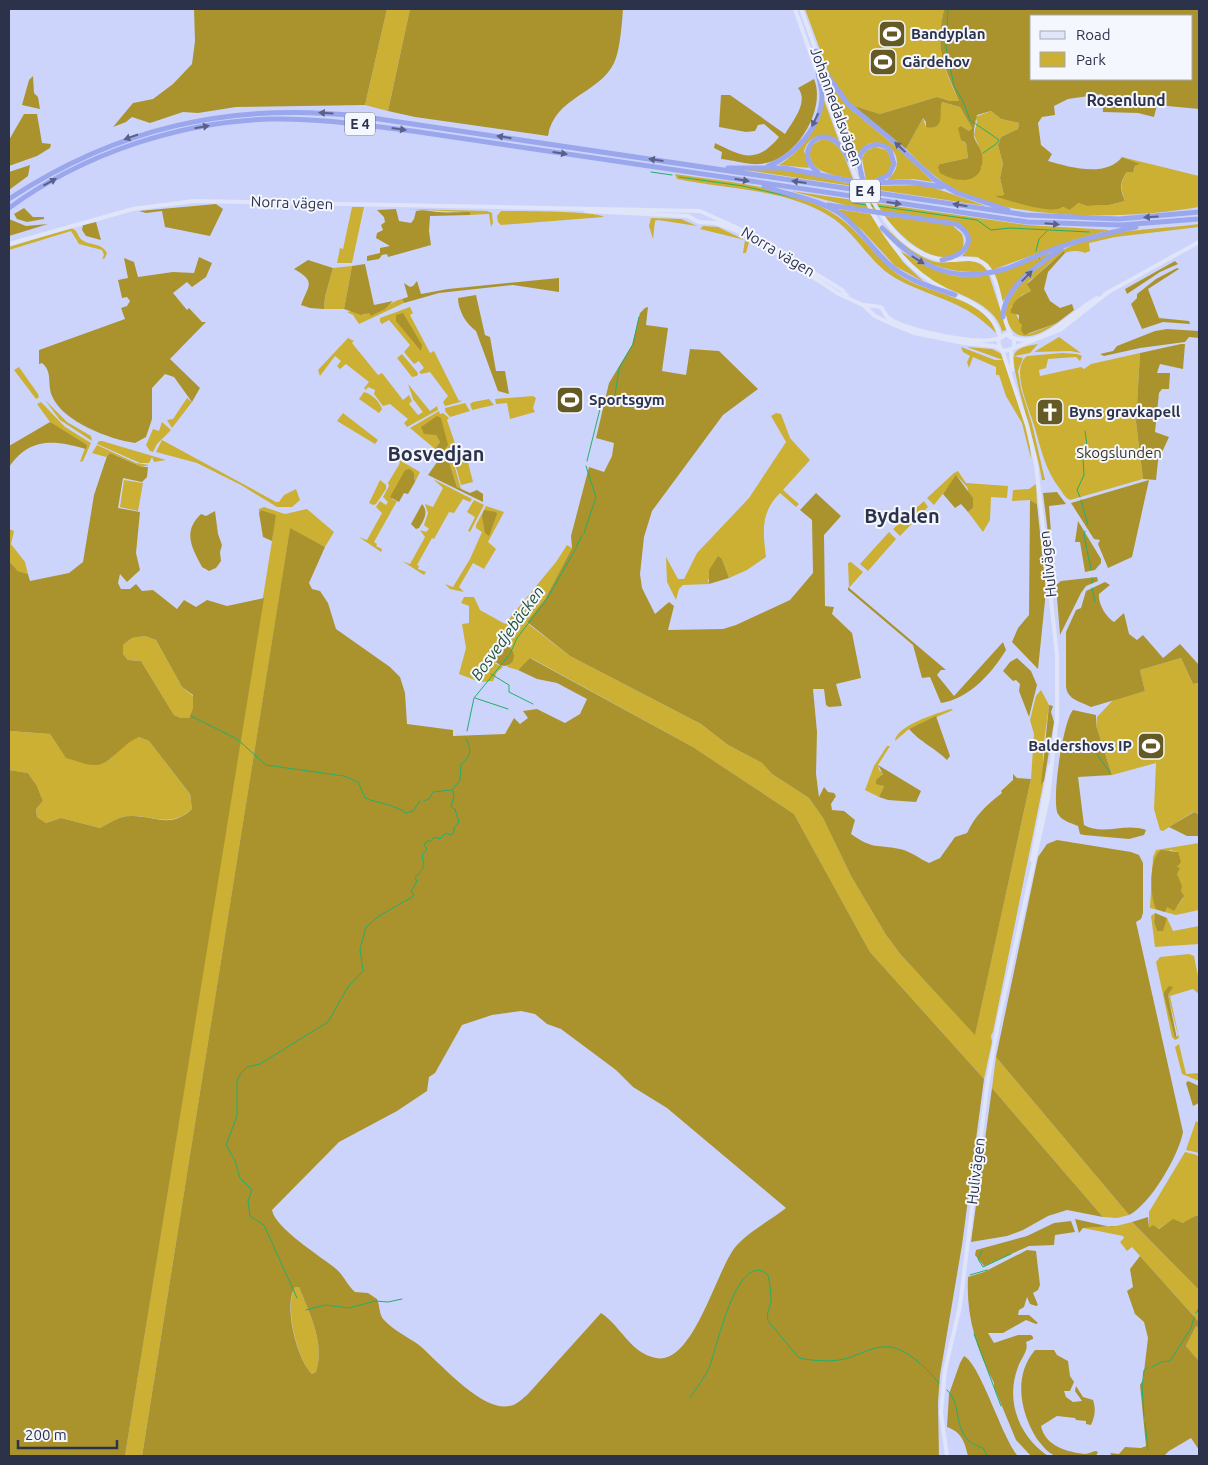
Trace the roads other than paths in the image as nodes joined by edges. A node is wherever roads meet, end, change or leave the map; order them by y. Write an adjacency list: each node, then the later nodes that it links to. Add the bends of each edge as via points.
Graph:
1 (795, 9): 4 (main road, Johannedalsvägen)
2 (801, 9): 3 (main road, Johannedalsvägen)
3 (816, 51): 8 (main road, Johannedalsvägen); 13 (highway, E 4, one-way to 3, via 848,104 827,75)
4 (818, 72): 5 (main road, Johannedalsvägen); 7 (highway, E 4, one-way to 7, via 822,94 818,117 791,152)
5 (849, 160): 9 (highway, E 4, via 835,140 827,137 814,140 808,148 808,163); 26 (main road, Johannedalsvägen)
6 (704, 167): 7 (highway, E 4); 14 (highway, E 4, one-way to 14, via 359,116 275,112 224,116 144,133 70,163); 21 (highway, E 4, one-way to 6)
7 (764, 168): 9 (highway, E 4, via 794,169)
8 (860, 172): 11 (highway, E 4, via 860,158 866,148 880,145 890,150 894,161 892,172); 12 (highway, E 4)
9 (825, 176): 11 (highway, E 4)
10 (760, 183): 15 (highway, E 4); 16 (highway, E 4, one-way to 10, via 64,174 134,145 188,129 271,119 357,124); 25 (highway, E 4, one-way to 25, via 1027,222)
11 (871, 183): 13 (highway, E 4, via 909,182)
12 (864, 184): 30 (main road, Johannedalsvägen, via 882,217 900,239 924,254)
13 (945, 187): 21 (highway, E 4)
14 (9, 199)
15 (825, 205): 30 (highway, E 4, via 956,224 965,232 966,249 959,256); 32 (highway, E 4, via 855,227 900,273)
16 (9, 208)
17 (580, 210): 19 (main road, Norra vägen); 22 (main road, Norra vägen, via 605,214 680,215); 28 (main road, Norra vägen, via 194,201 133,209)
18 (1199, 212): 21 (highway, E 4, one-way to 21, via 1119,219)
19 (697, 213): 20 (main road); 22 (main road)
20 (706, 215): 24 (main road); 33 (main road, Norra vägen, via 751,234)
21 (1026, 215)
22 (695, 219): 24 (main road)
23 (1199, 219): 25 (highway, E 4)
24 (703, 222): 33 (main road, Norra vägen, via 726,225 750,236)
25 (1155, 224): 29 (highway, E 4, via 1094,236)
26 (882, 228): 29 (highway, E 4, one-way to 29, via 899,246 923,263 962,275 1005,269); 32 (main road, Johannedalsvägen, via 916,272)
27 (1199, 242): 31 (main road)
28 (9, 244)
29 (1066, 246): 38 (highway, E 4, one-way to 29, via 1004,304 1016,288 1034,269)
30 (942, 260): 38 (main road, Johannedalsvägen, via 976,260 989,269)
31 (1106, 294): 39 (main road, via 1046,332 1026,340); 42 (main road, via 1060,330)
32 (955, 295): 40 (main road, Johannedalsvägen, via 989,316 997,325)
33 (847, 296): 34 (main road, Norra vägen)
34 (863, 305): 35 (main road, Norra vägen); 37 (main road, Norra vägen)
35 (876, 307): 36 (main road, via 881,307); 37 (main road)
36 (884, 312): 37 (main road, via 881,316); 40 (main road, via 891,320 916,330 978,341 989,342)
37 (875, 315): 41 (main road, Norra vägen, via 914,333)
38 (1003, 317): 39 (main road, Johannedalsvägen)
39 (1012, 336): 40 (main road, via 1004,334); 42 (main road, Hulivägen)
40 (999, 338): 41 (main road, Hulivägen)
41 (1001, 349): 42 (main road, Norra vägen); 43 (main road, Hulivägen)
42 (1012, 349): 43 (main road, Hulivägen)
43 (1012, 377): 44 (main road, Hulivägen, via 1036,464 1051,587 1058,684 1048,798 989,1069 960,1306 945,1370 942,1413)
44 (947, 1456)

